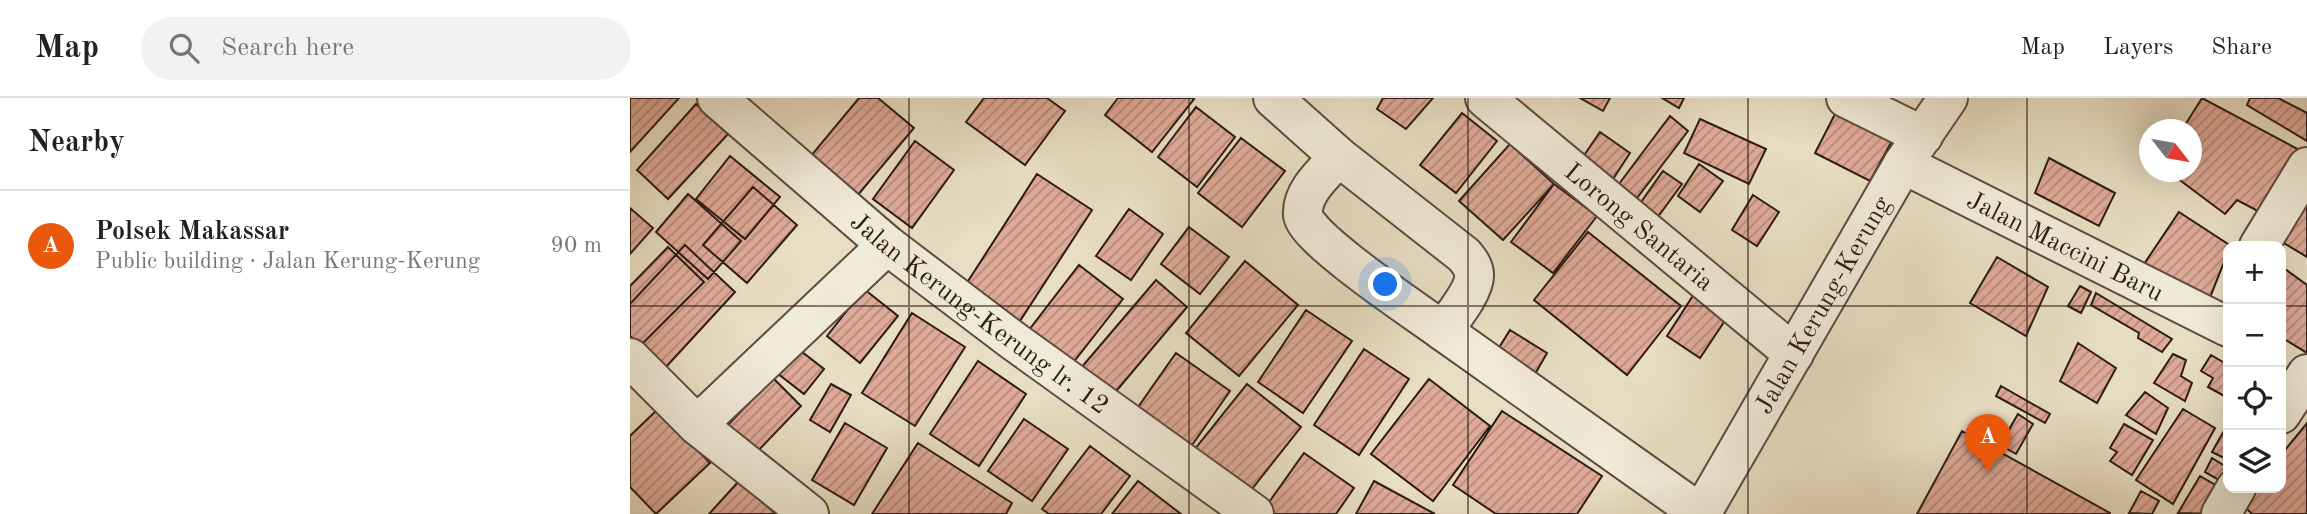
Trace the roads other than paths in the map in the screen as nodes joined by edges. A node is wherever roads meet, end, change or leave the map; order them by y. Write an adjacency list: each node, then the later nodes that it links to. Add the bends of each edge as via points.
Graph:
1 (717, 98): 10 (street, Jalan Kerung-Kerung lr. 12)
2 (1273, 98): 7 (street)
3 (1485, 98): 13 (street, Lorong Santaria)
4 (1846, 98): 6 (street, Jalan Maccini Baru)
5 (1948, 98): 6 (street, Jalan Kerung-Kerung)
6 (1913, 150): 11 (street, Jalan Maccini Baru); 13 (street, Jalan Kerung-Kerung)
7 (1339, 157): 12 (street, via 1472,265 1472,284); 12 (street, via 1308,193 1303,211 1306,224)
8 (2307, 167): 9 (street)
9 (2262, 241)
10 (887, 245): 18 (street); 21 (street, Jalan Kerung-Kerung lr. 12)
11 (2223, 314)
12 (1443, 331): 22 (street)
13 (1794, 354): 22 (street, Jalan Kerung-Kerung)
14 (630, 358): 18 (street)
15 (2286, 362): 16 (street)
16 (2307, 374): 17 (street)
17 (2286, 406)
18 (698, 425): 20 (street)
19 (2233, 493): 23 (street)
20 (809, 514)
21 (1254, 514)
22 (1701, 514)
23 (2221, 514)

